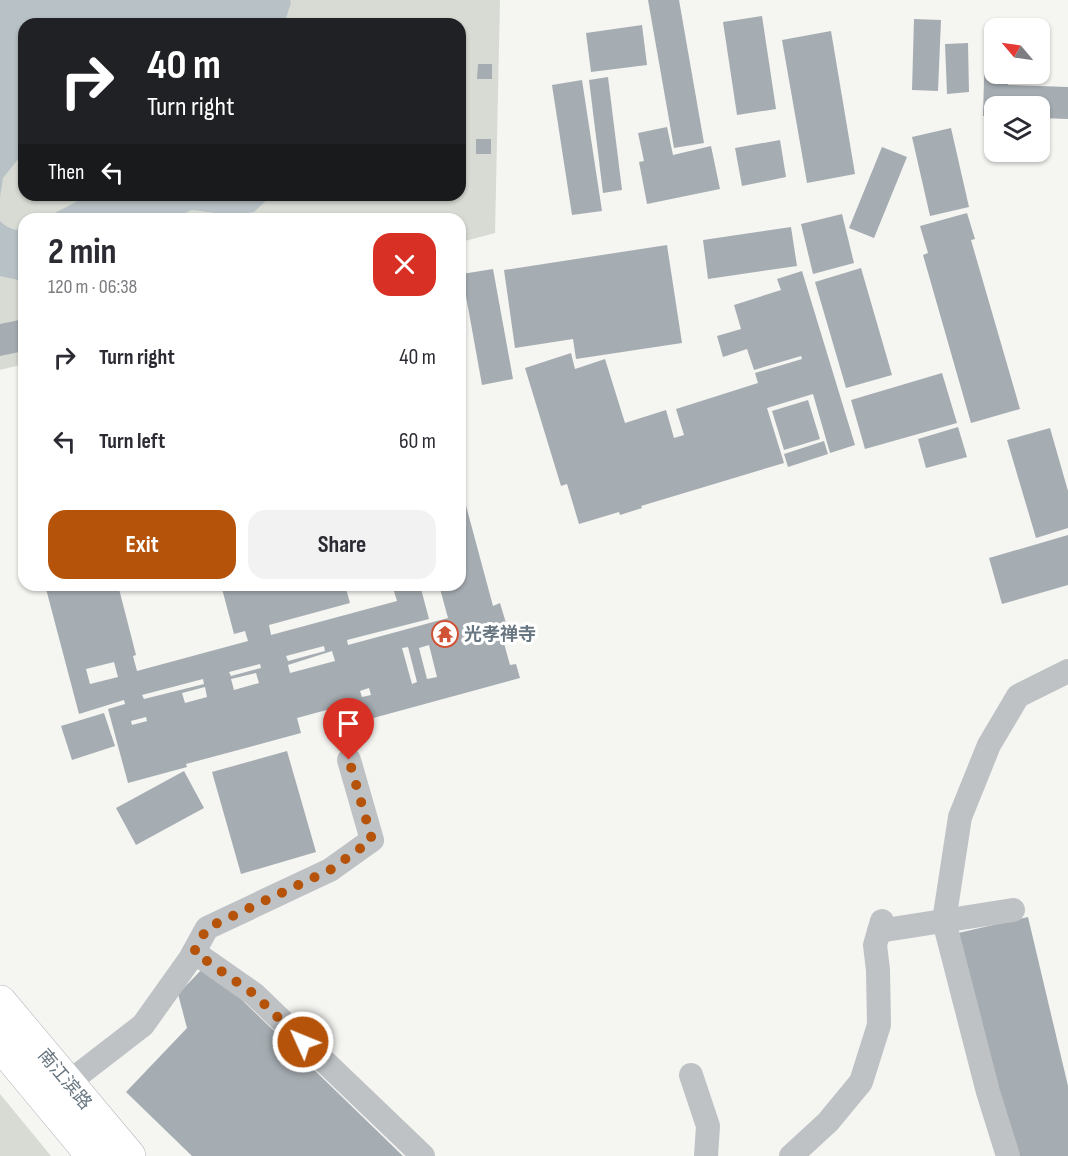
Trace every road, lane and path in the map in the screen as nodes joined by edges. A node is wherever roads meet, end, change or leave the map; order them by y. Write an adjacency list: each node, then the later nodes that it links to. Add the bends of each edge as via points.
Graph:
1 (1068, 671): 4 (street, via 1018,696 989,745 960,817)
2 (349, 760): 5 (street, via 372,840 330,870 207,928)
3 (1013, 910): 4 (street)
4 (944, 921): 14 (street, via 880,926 875,945 879,1025 861,1082 828,1122); 15 (street)
5 (194, 952): 9 (street, via 143,1025); 12 (street, via 254,994)
6 (0, 1002): 9 (main road, 南江滨路)
7 (0, 1044): 9 (main road, 南江滨路)
8 (691, 1075): 13 (street, via 708,1126)
9 (57, 1091): 10 (main road, 南江滨路); 11 (main road, 南江滨路)
10 (93, 1156)
11 (129, 1156)
12 (423, 1156)
13 (705, 1156)
14 (791, 1156)
15 (1008, 1156)

